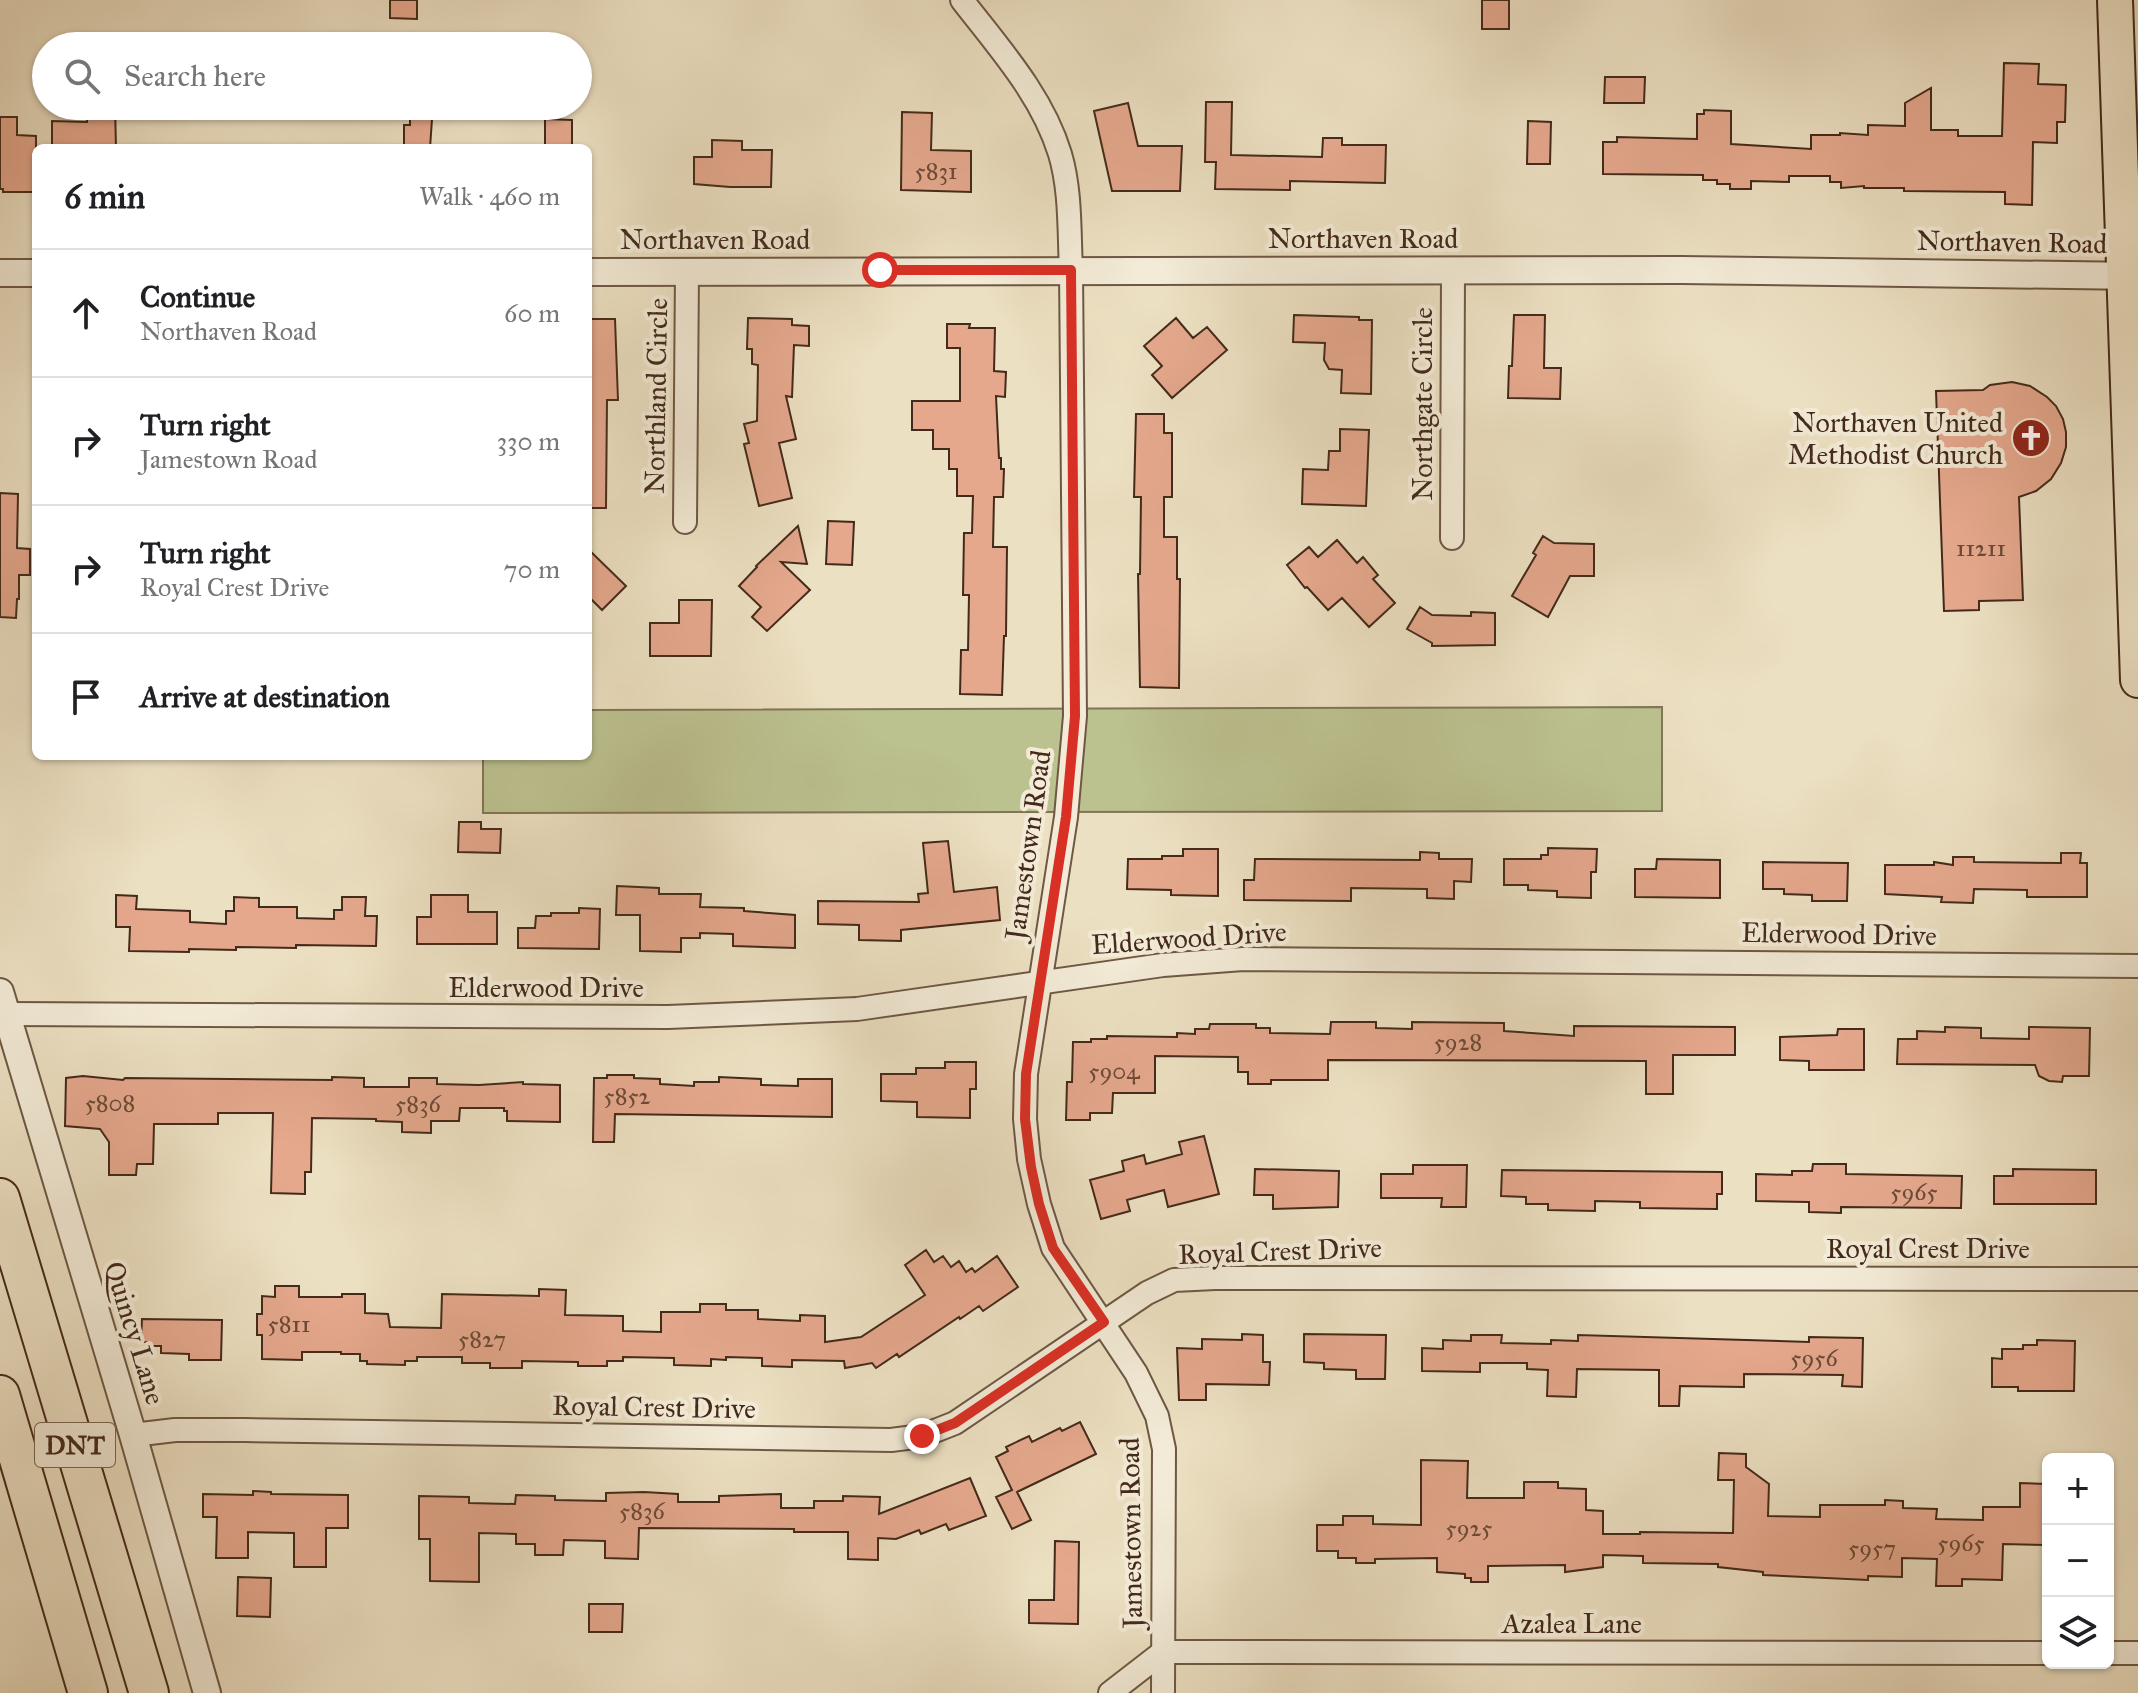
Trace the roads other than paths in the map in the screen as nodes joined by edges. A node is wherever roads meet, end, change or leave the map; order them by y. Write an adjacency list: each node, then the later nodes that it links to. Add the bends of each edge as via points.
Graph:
1 (962, 0): 4 (street, Jamestown Road, via 1043,112 1060,155 1068,200)
2 (2115, 0): 9 (main road)
3 (1453, 269): 4 (street, Northaven Road); 9 (street, Northaven Road); 11 (street, Northgate Circle)
4 (1071, 270): 5 (street, Northaven Road); 14 (street, Jamestown Road, via 1075,716 1066,817)
5 (687, 271): 6 (street, Northaven Road); 10 (street, Northland Circle)
6 (592, 272)
7 (0, 273): 8 (street)
8 (32, 273)
9 (2131, 276): 12 (main road)
10 (685, 522)
11 (1452, 538)
12 (2138, 680)
13 (2138, 966): 14 (street, Elderwood Drive, via 1243,959)
14 (1039, 983): 15 (street, Elderwood Drive, via 857,1009 668,1017); 18 (street, Jamestown Road, via 1026,1074 1029,1159 1053,1248)
15 (3, 1003): 20 (street, Quincy Lane)
16 (0, 1198): 26 (highway, DNT)
17 (2138, 1279): 18 (street, Royal Crest Drive, via 1215,1278 1174,1280)
18 (1104, 1322): 20 (street, Royal Crest Drive, via 955,1423 922,1436 891,1440 244,1430); 21 (street, Jamestown Road, via 1157,1416 1164,1449)
19 (0, 1395): 25 (highway, DNT)
20 (133, 1435): 27 (street, Quincy Lane)
21 (1163, 1652): 22 (street, Azalea Lane); 28 (street); 29 (street, Jamestown Road)
22 (2042, 1653)
23 (2114, 1653): 24 (street)
24 (2138, 1653)
25 (88, 1693)
26 (149, 1693)
27 (207, 1693)
28 (1110, 1693)
29 (1163, 1693)

